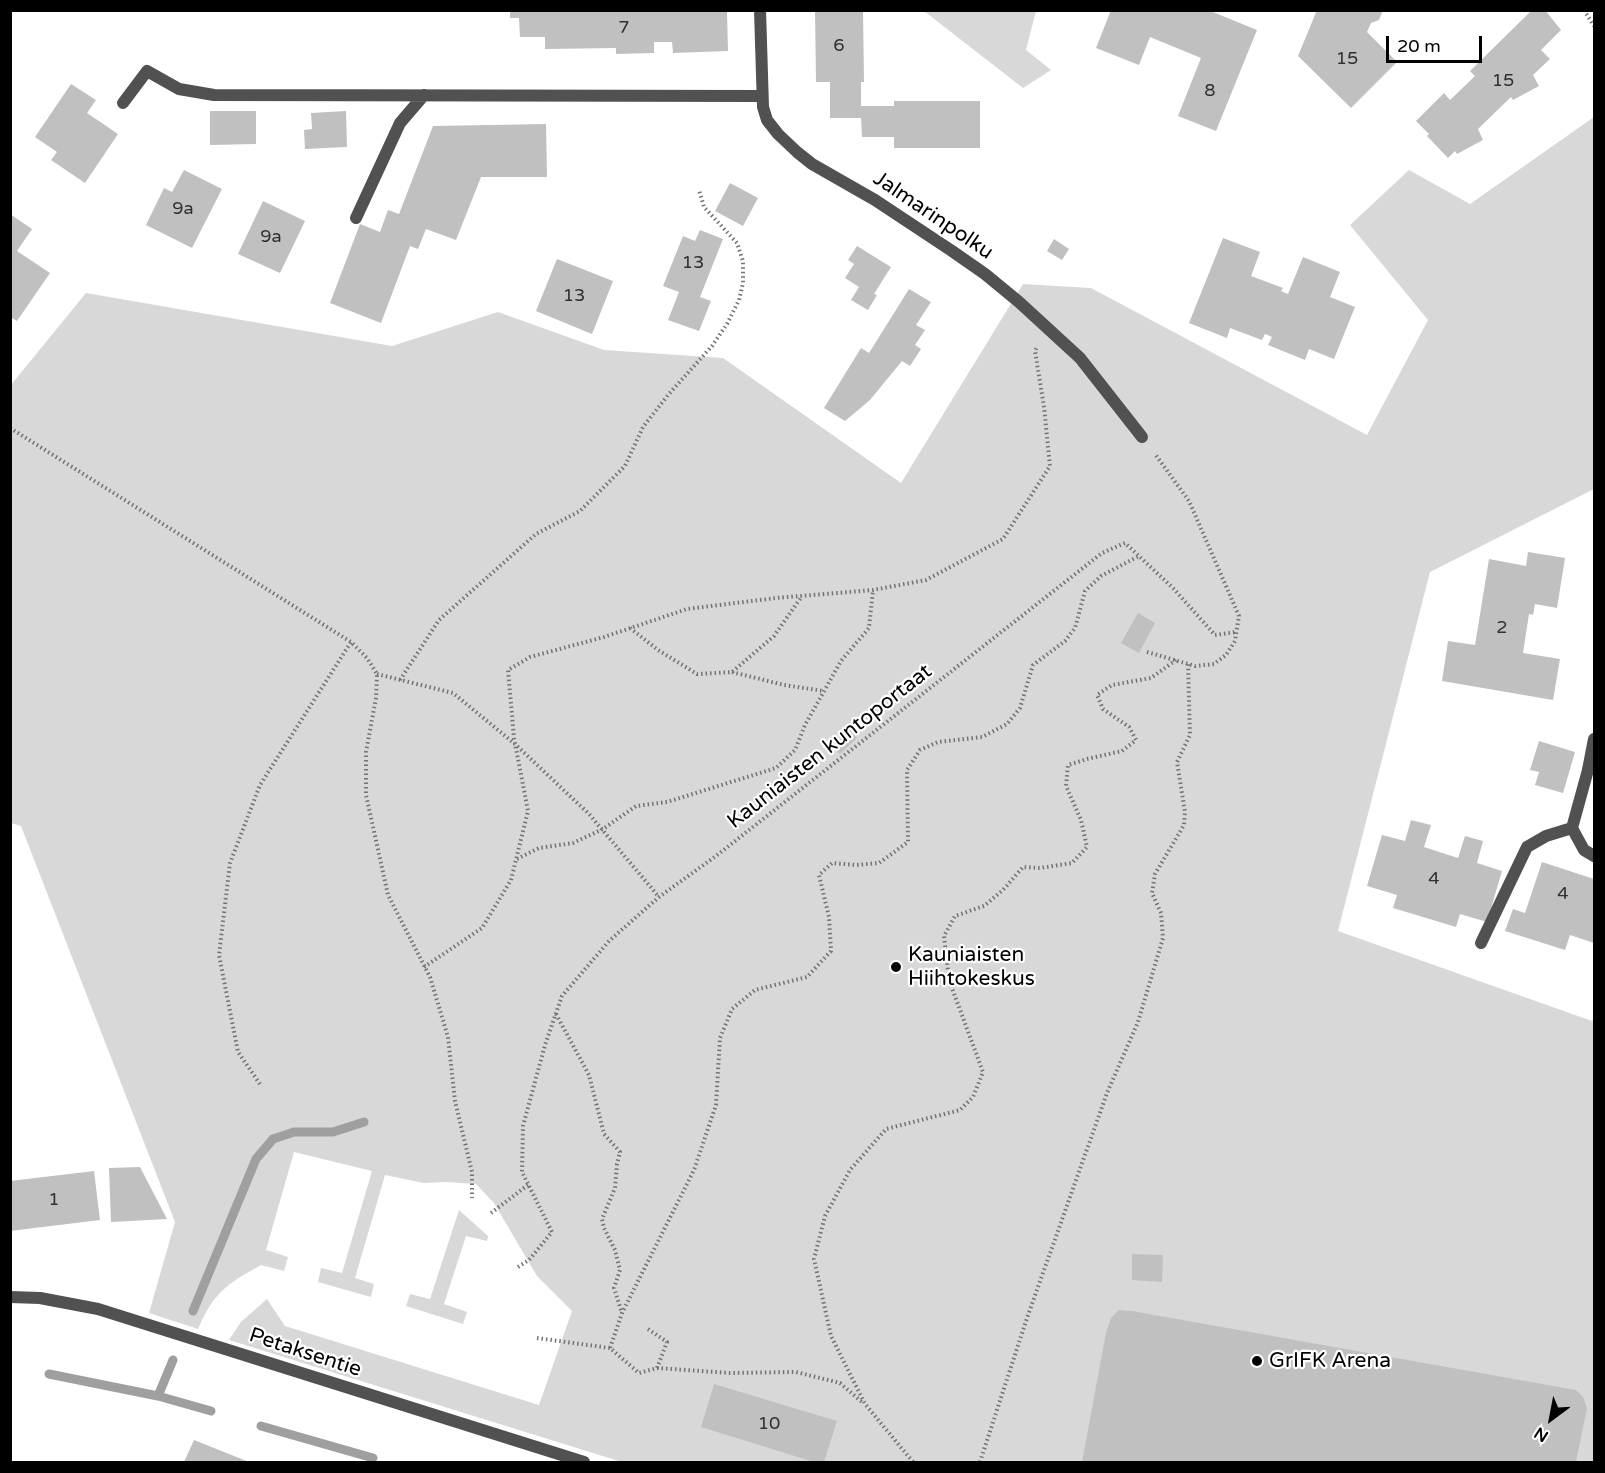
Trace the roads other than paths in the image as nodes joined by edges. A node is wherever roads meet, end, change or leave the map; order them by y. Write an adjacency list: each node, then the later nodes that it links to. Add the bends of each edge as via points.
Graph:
1 (760, 10): 3 (street, Jalmarinpolku)
2 (424, 95): 3 (street); 4 (street, via 214,95 179,88 147,71); 5 (street, via 400,123)
3 (762, 96): 6 (street, Jalmarinpolku, via 767,120 797,152 985,274 1080,358)
4 (123, 102)
5 (356, 218)
6 (1142, 437)
7 (1594, 739): 8 (street)
8 (1572, 828): 9 (street, via 1584,850); 10 (street, via 1527,847)
9 (1594, 856)
10 (1481, 943)
11 (10, 1298): 12 (street, Petaksentie, via 40,1298 98,1309)
12 (584, 1462)

